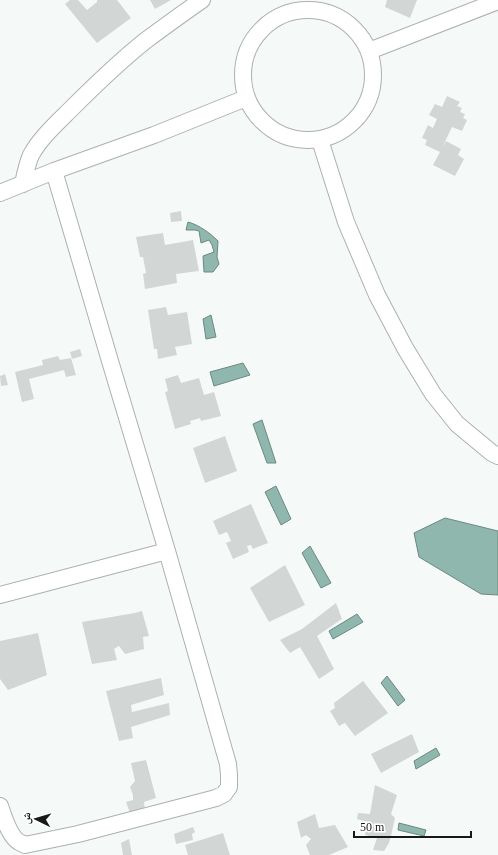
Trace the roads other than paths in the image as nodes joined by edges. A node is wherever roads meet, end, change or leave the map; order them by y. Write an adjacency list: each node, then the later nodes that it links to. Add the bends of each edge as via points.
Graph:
1 (202, 0): 8 (street, via 144,42 47,132 31,155)
2 (490, 2): 4 (street)
3 (332, 6): 4 (street, via 360,34); 5 (street, via 287,12 269,22 254,37 245,56 242,77)
4 (369, 51): 6 (street, via 373,70 372,89 366,107 354,122 338,134)
5 (246, 98): 6 (street, via 255,114 278,133 302,141); 7 (street)
6 (320, 140): 10 (street, via 346,222 377,295 405,348 433,394 457,424)
7 (54, 171): 8 (street); 11 (street)
8 (23, 184): 9 (street)
9 (0, 193)
10 (498, 456)
11 (167, 550): 12 (street); 13 (street, via 228,764 229,787 224,794 216,798 25,845 14,838)
12 (0, 596)
13 (0, 806)

